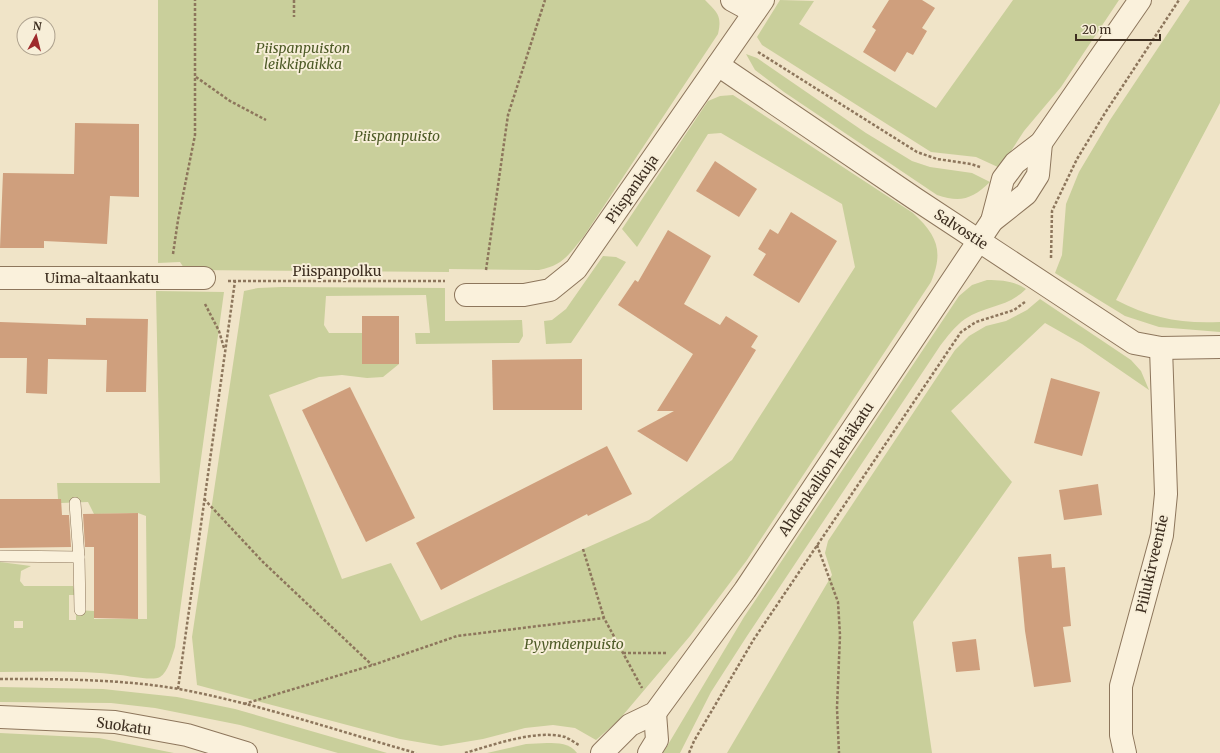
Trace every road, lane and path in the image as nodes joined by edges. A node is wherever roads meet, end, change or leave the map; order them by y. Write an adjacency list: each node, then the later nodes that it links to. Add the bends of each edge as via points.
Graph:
1 (196, 0): 11 (path)
2 (294, 0): 8 (path)
3 (545, 0): 23 (path, via 508,115)
4 (732, 0): 7 (street)
5 (1140, 0): 13 (street, Ahdenkallion kehäkatu)
6 (1179, 0): 16 (path, via 1085,146)
7 (759, 6): 9 (street, Piispankuja)
8 (294, 17)
9 (736, 38): 10 (street, Piispankuja); 14 (path, via 917,152 937,159 971,164)
10 (718, 65): 18 (street, Salvostie); 23 (street, Piispankuja, via 576,270 550,290 524,295)
11 (196, 76): 12 (path, via 230,101); 20 (path, via 195,136 178,220)
12 (266, 120)
13 (1041, 143): 14 (street, Ahdenkallion kehäkatu, via 1015,162); 15 (street, Ahdenkallion kehäkatu, via 1038,175)
14 (1003, 179): 17 (street, Ahdenkallion kehäkatu)
15 (1026, 194): 16 (path); 17 (street, Ahdenkallion kehäkatu)
16 (1052, 211): 22 (path, via 1052,256)
17 (992, 221): 18 (street, Ahdenkallion kehäkatu)
18 (979, 240): 22 (street, Salvostie); 36 (street, Ahdenkallion kehäkatu, via 745,590)
19 (0, 278): 20 (street, Uima-altaankatu)
20 (186, 278): 21 (path, Piispanpolku); 26 (path, via 198,292 219,331)
21 (235, 281): 23 (path, Piispanpolku, via 446,281); 26 (path)
22 (1041, 282): 25 (street, Salvostie, via 1134,343); 29 (path, via 1029,300 1014,310 976,322 961,332)
23 (475, 295)
24 (1220, 347): 25 (street, Salvostie)
25 (1161, 348): 50 (street, Piilukirveentie, via 1166,494 1162,535 1122,686 1121,735)
26 (225, 351): 27 (path)
27 (204, 499): 37 (path, via 263,562); 39 (path)
28 (75, 503): 32 (lane)
29 (817, 544): 48 (path, via 754,639); 49 (path, via 838,602)
30 (583, 549): 34 (path)
31 (0, 556): 32 (lane)
32 (79, 557): 33 (lane)
33 (80, 610)
34 (604, 618): 35 (path); 37 (path, via 457,636)
35 (623, 652): 36 (path); 41 (path)
36 (699, 652): 41 (street, Ahdenkallion kehäkatu)
37 (373, 665): 40 (path)
38 (0, 679): 39 (path, via 76,680)
39 (178, 689): 40 (path)
40 (244, 704): 45 (path)
41 (655, 713): 43 (street, Ahdenkallion kehäkatu, via 630,725); 47 (street, via 657,740)
42 (0, 717): 44 (street, Suokatu, via 115,722 187,735)
43 (593, 751): 46 (path, via 567,738 553,735 513,740)
44 (246, 753)
45 (416, 753)
46 (464, 753)
47 (649, 753)
48 (689, 753)
49 (839, 753)
50 (1125, 753)

